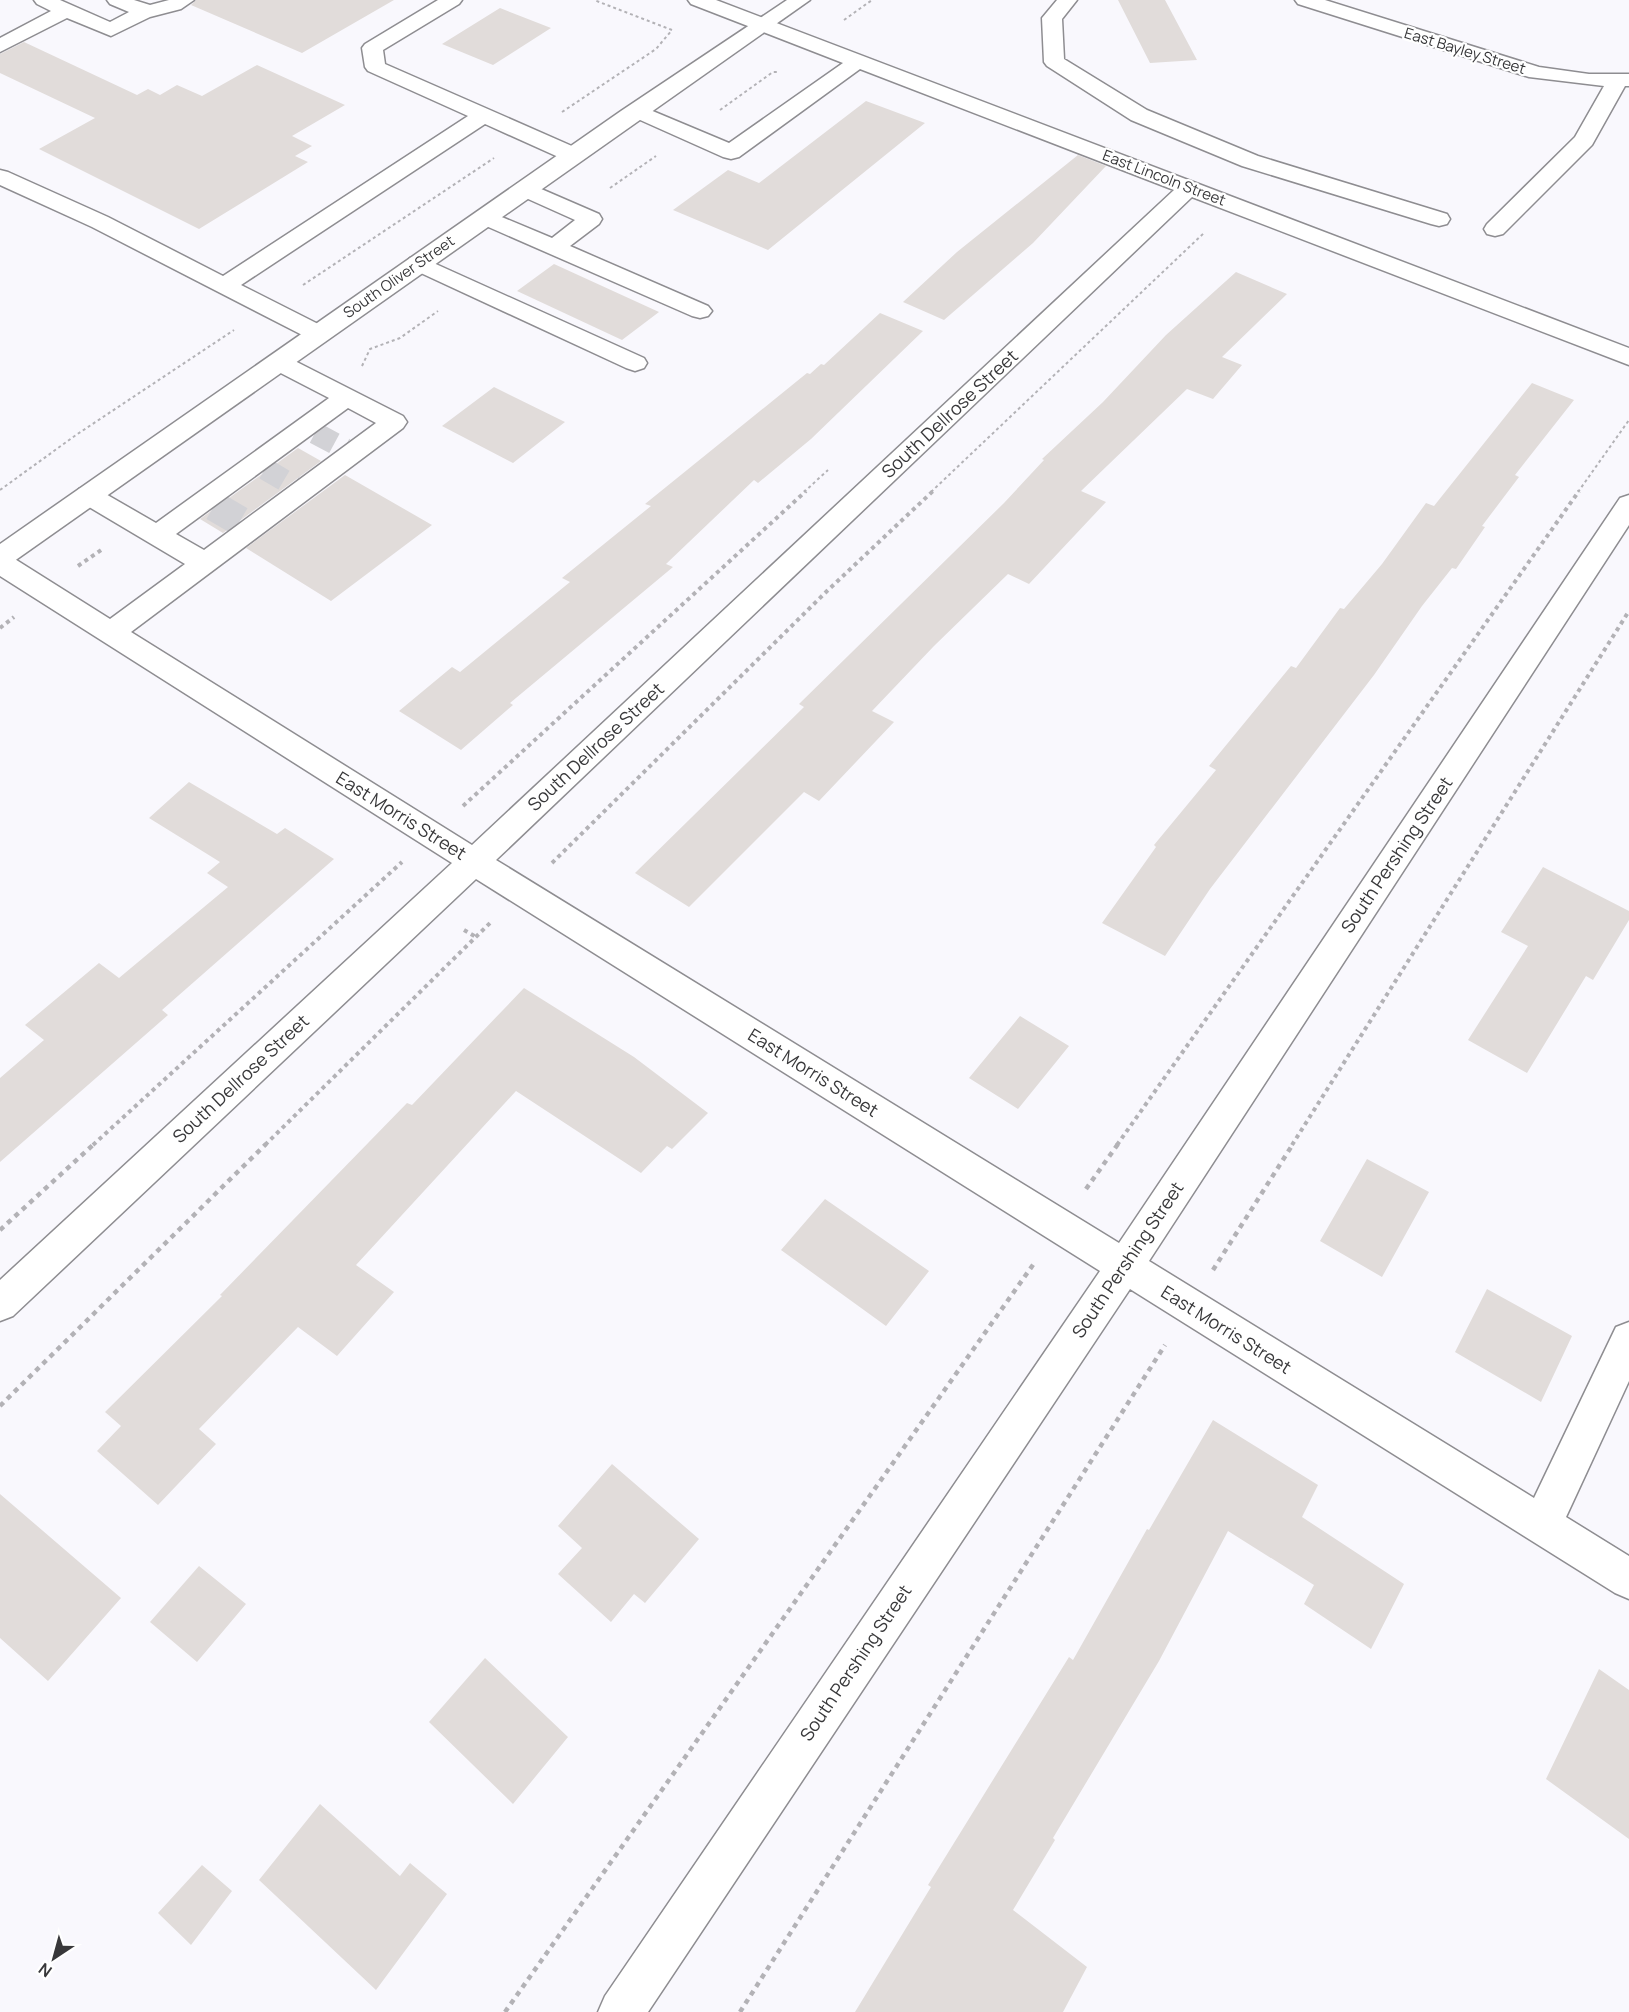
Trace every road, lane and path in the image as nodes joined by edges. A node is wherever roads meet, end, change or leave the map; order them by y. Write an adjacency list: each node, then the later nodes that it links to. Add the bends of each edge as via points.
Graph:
1 (44, 0): 11 (street)
2 (117, 0): 12 (street)
3 (184, 0): 12 (street, via 167,9)
4 (452, 0): 21 (street, via 372,48 375,67)
5 (699, 0): 15 (street, East Lincoln Street)
6 (800, 0): 15 (street, South Oliver Street)
7 (872, 0): 14 (path)
8 (1067, 0): 29 (street, via 1052,18 1054,62 1139,115 1250,161)
9 (1305, 0): 13 (street, East Bayley Street)
10 (1372, 0): 13 (street)
11 (67, 10): 12 (street, via 111,30); 16 (street)
12 (144, 12)
13 (1355, 17): 19 (street, East Bayley Street, via 1536,73)
14 (841, 22)
15 (764, 25): 17 (street, East Lincoln Street); 20 (street, South Oliver Street)
16 (0, 46)
17 (859, 61): 22 (street, via 731,152); 25 (street, East Lincoln Street)
18 (772, 72): 22 (path)
19 (1624, 80): 31 (street, via 1584,140)
20 (636, 111): 22 (street); 23 (street, South Oliver Street)
21 (484, 115): 23 (street); 34 (street)
22 (687, 133): 27 (path)
23 (573, 155): 26 (street, South Oliver Street)
24 (0, 177): 34 (street, via 100,222)
25 (1189, 188): 38 (street, East Lincoln Street); 53 (street, South Dellrose Street)
26 (525, 189): 27 (street); 28 (street, South Oliver Street)
27 (576, 212): 32 (street, via 591,219)
28 (485, 217): 32 (street); 33 (street, South Oliver Street)
29 (1439, 219)
30 (1208, 229): 54 (path, via 827,591)
31 (1495, 229)
32 (554, 247): 36 (street)
33 (418, 263): 35 (street); 37 (street, South Oliver Street)
34 (223, 286): 37 (street)
35 (472, 287): 40 (street); 41 (path, via 400,338 370,349 360,370)
36 (700, 311)
37 (319, 334): 39 (street, South Oliver Street)
38 (1629, 357)
39 (278, 362): 41 (street); 43 (street, South Oliver Street)
40 (635, 363)
41 (340, 393): 45 (street, via 310,430 260,467 209,503); 48 (street, via 394,422 298,488)
42 (834, 465): 52 (path)
43 (88, 495): 45 (street); 46 (street, South Oliver Street)
44 (1629, 504): 56 (street, South Pershing Street)
45 (148, 529): 48 (street); 49 (path, via 76,567)
46 (0, 557)
47 (0, 563): 49 (street, East Morris Street)
48 (205, 563): 51 (street)
49 (46, 591): 50 (path); 51 (street, East Morris Street)
50 (0, 628)
51 (111, 633): 52 (street, East Morris Street)
52 (431, 835): 53 (street, East Morris Street); 55 (path)
53 (474, 862): 54 (street, East Morris Street); 57 (street, South Dellrose Street)
54 (522, 892): 56 (street, East Morris Street); 59 (path)
55 (0, 1230)
56 (1124, 1267): 60 (street, East Morris Street); 62 (street, South Pershing Street)
57 (0, 1304)
58 (1629, 1340): 60 (street)
59 (0, 1406)
60 (1542, 1525): 61 (street, East Morris Street)
61 (1629, 1579)
62 (621, 2012)

